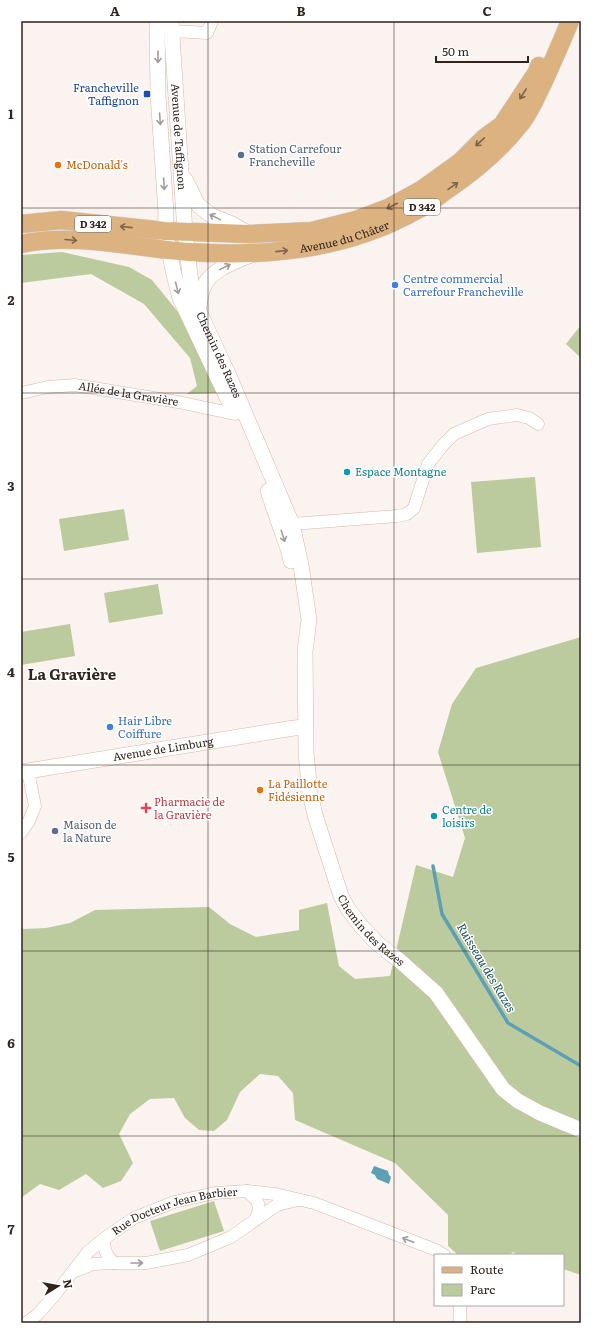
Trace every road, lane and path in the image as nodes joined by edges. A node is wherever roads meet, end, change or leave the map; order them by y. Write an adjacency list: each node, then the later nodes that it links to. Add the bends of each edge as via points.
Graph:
1 (157, 21): 9 (street, Avenue de Taffignon, one-way to 9)
2 (212, 21): 5 (street, via 207,34)
3 (558, 21): 6 (main road, Avenue du Châter / D 342, one-way to 6)
4 (570, 21): 6 (main road, Avenue du Châter / D 342, via 523,121)
5 (172, 26): 7 (street, Avenue de Taffignon)
6 (508, 129): 11 (main road, Avenue du Châter / D 342, one-way to 11, via 484,138 460,162 421,190 388,208 356,220 312,231); 15 (main road, Avenue du Châter / D 342, one-way to 6, via 317,247 362,236 418,210 491,156)
7 (182, 175): 10 (street, Avenue de Taffignon); 11 (street, one-way to 7, via 212,216 198,205)
8 (21, 224): 9 (main road, D 342, one-way to 8, via 61,220)
9 (165, 231): 10 (main road, Avenue du Châter / D 342); 13 (street, Avenue de Taffignon)
10 (185, 232): 11 (main road, Avenue du Châter / D 342); 14 (street, Avenue de Taffignon)
11 (249, 234)
12 (21, 244): 13 (main road, D 342, one-way to 13, via 61,239)
13 (169, 250): 14 (main road, Avenue du Châter / D 342); 18 (street, Chemin des Razes, one-way to 18, via 180,298)
14 (187, 252): 15 (main road, Avenue du Châter / D 342); 16 (street, Chemin des Razes, via 191,284)
15 (253, 254): 16 (street, one-way to 15, via 203,287 209,278)
16 (198, 309): 20 (street, Chemin des Razes)
17 (21, 393): 18 (street, Allée de la Gravière, via 75,385)
18 (235, 414): 20 (street, Chemin des Razes); 21 (street, Chemin des Razes)
19 (538, 424): 22 (street, via 517,415 488,419 454,434 428,464 414,508 407,514)
20 (262, 455): 22 (street, Chemin des Razes)
21 (264, 482): 22 (street, Chemin des Razes); 23 (street, Chemin des Razes, one-way to 23, via 288,552 297,590)
22 (292, 524): 23 (street, Chemin des Razes, via 309,620)
23 (305, 651): 24 (street, Chemin des Razes)
24 (305, 728): 25 (street, Avenue de Limburg); 27 (street, Chemin des Razes, via 307,768 315,815 348,909 377,943 436,993 503,1089 534,1110)
25 (25, 771): 26 (street, via 35,806)
26 (21, 833)
27 (581, 1130)
28 (247, 1191): 29 (street, Rue Docteur Jean Barbier); 30 (street, Rue Docteur Jean Barbier, via 256,1200 259,1210); 31 (street, Rue Docteur Jean Barbier, via 215,1193 174,1202 134,1218)
29 (299, 1199): 30 (street, via 277,1205); 32 (street, Rue Docteur Jean Barbier, one-way to 29)
30 (256, 1220): 33 (street, one-way to 30, via 146,1263 188,1255 231,1237)
31 (105, 1238): 33 (street, Rue Docteur Jean Barbier, via 107,1256); 34 (street, Rue Docteur Jean Barbier, via 88,1252)
32 (442, 1254)
33 (114, 1263): 34 (street, via 93,1264)
34 (72, 1272): 36 (street, Rue Docteur Jean Barbier, via 53,1297)
35 (460, 1306): 37 (street)
36 (26, 1323)
37 (460, 1323)

